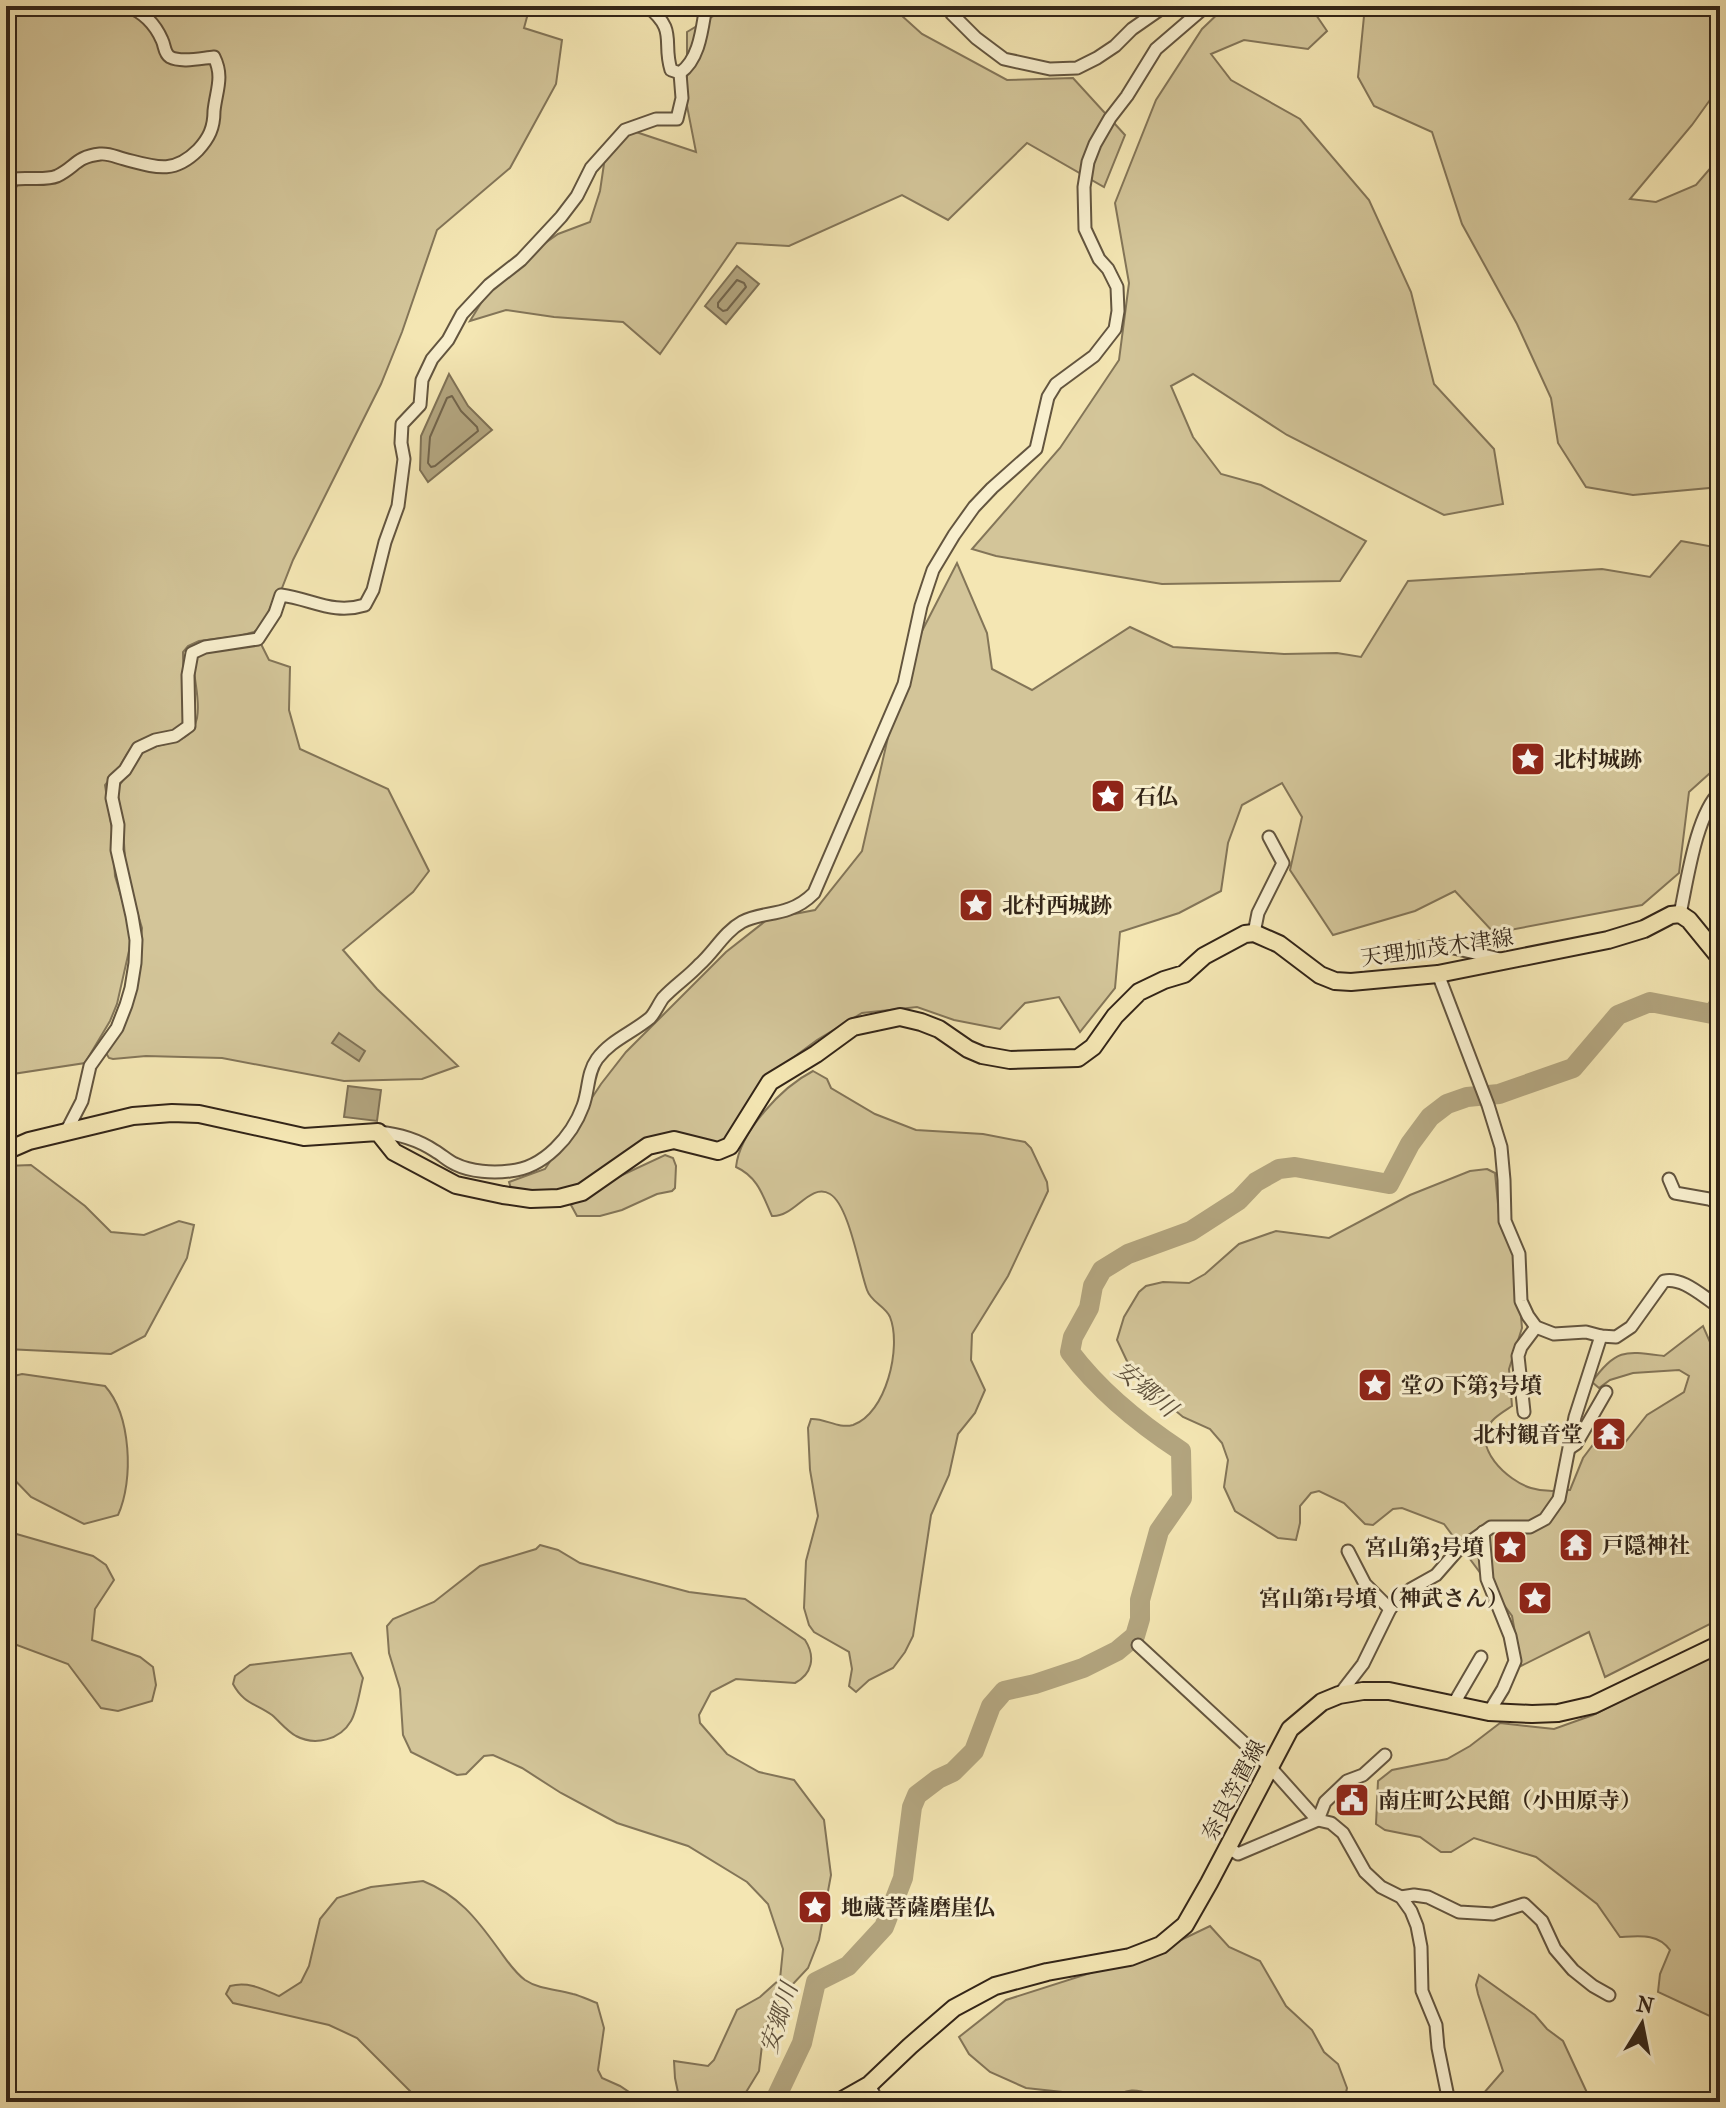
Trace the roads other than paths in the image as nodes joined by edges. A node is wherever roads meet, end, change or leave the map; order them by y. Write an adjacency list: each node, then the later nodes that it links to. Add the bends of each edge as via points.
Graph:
1 (127, 6): 8 (street, via 149,20 171,58 214,57 220,77 208,140 190,158 164,169 105,153 83,157 51,178 14,179)
2 (647, 6): 7 (street, via 667,30 668,62)
3 (706, 6): 7 (street, via 693,59)
4 (949, 6): 5 (street, via 976,38 1004,59 1050,69 1077,68 1097,58)
5 (1165, 6)
6 (1206, 6): 18 (street, via 1156,49 1088,162 1085,229 1117,287 1115,329 1094,356 1056,384 1036,449 974,507 933,570 904,684 814,893 788,910 739,923 663,998 651,1017 610,1044 595,1062 583,1105 568,1133 542,1160 510,1171 478,1171 457,1165 415,1139)
7 (680, 73): 17 (street, via 677,119 656,119 625,130 591,168 561,217 462,314 432,359 422,380 420,405 402,424 398,506 365,605 330,608 281,595 258,639 192,653 189,726 138,748 114,780 117,850 136,940 135,963 117,1028 90,1066 82,1101)
8 (6, 190)
9 (1720, 792): 11 (street, via 1711,800 1700,829)
10 (1269, 837): 12 (street, via 1283,863)
11 (1680, 914): 14 (main road); 15 (main road, 天理加茂木津線, via 1608,940)
12 (1254, 933): 16 (main road, 天理加茂木津線, via 1335,981); 18 (main road, via 1204,956 1184,974 1139,992 1078,1058 1010,1060 982,1055 939,1029 900,1017 853,1027 770,1082 730,1146 718,1151 674,1140 648,1146 582,1192 559,1198 531,1199 456,1185 394,1152)
13 (1419, 947): 15 (street, via 1441,945)
14 (1720, 958)
15 (1509, 961): 16 (main road, 天理加茂木津線)
16 (1438, 974): 23 (street, via 1501,1147 1505,1221 1519,1254 1521,1301)
17 (66, 1132): 18 (main road, via 172,1113 304,1137); 19 (main road)
18 (378, 1132)
19 (6, 1151)
20 (1669, 1179): 21 (street, via 1675,1193)
21 (1720, 1204)
22 (1720, 1301): 24 (street, via 1715,1304 1669,1279 1631,1327 1616,1337)
23 (1536, 1327): 24 (street, via 1554,1334); 26 (street, via 1518,1356)
24 (1601, 1336): 27 (street)
25 (1606, 1392): 27 (street)
26 (1524, 1412)
27 (1569, 1448): 28 (street, via 1559,1499 1545,1519 1530,1527 1491,1527)
28 (1483, 1532): 30 (street); 36 (street, via 1487,1579 1515,1661)
29 (1348, 1551): 30 (street, via 1365,1584)
30 (1390, 1609): 34 (street, via 1363,1664)
31 (1720, 1644): 36 (main road, 奈良笠置線, via 1593,1705 1558,1713)
32 (1138, 1645): 38 (street)
33 (1481, 1657): 35 (street)
34 (1339, 1695): 35 (main road, 奈良笠置線, via 1389,1691); 38 (main road, 奈良笠置線, via 1290,1729)
35 (1453, 1705): 36 (main road, 奈良笠置線)
36 (1489, 1712)
37 (1385, 1755): 39 (street, via 1325,1802)
38 (1270, 1767): 39 (street); 40 (main road, 奈良笠置線)
39 (1318, 1820): 40 (street, via 1238,1854); 41 (street, via 1343,1833 1365,1872)
40 (1228, 1847): 43 (main road, 奈良笠置線, via 1185,1925 1161,1945 1130,1957 995,1986 954,2008)
41 (1401, 1897): 42 (street, via 1428,1897 1459,1912 1493,1914 1524,1904 1542,1921 1573,1970); 44 (street, via 1417,1926 1422,1991 1436,2025)
42 (1609, 1995)
43 (869, 2085): 45 (main road, 奈良笠置線); 46 (street)
44 (1447, 2092)
45 (839, 2102)
46 (878, 2102)

